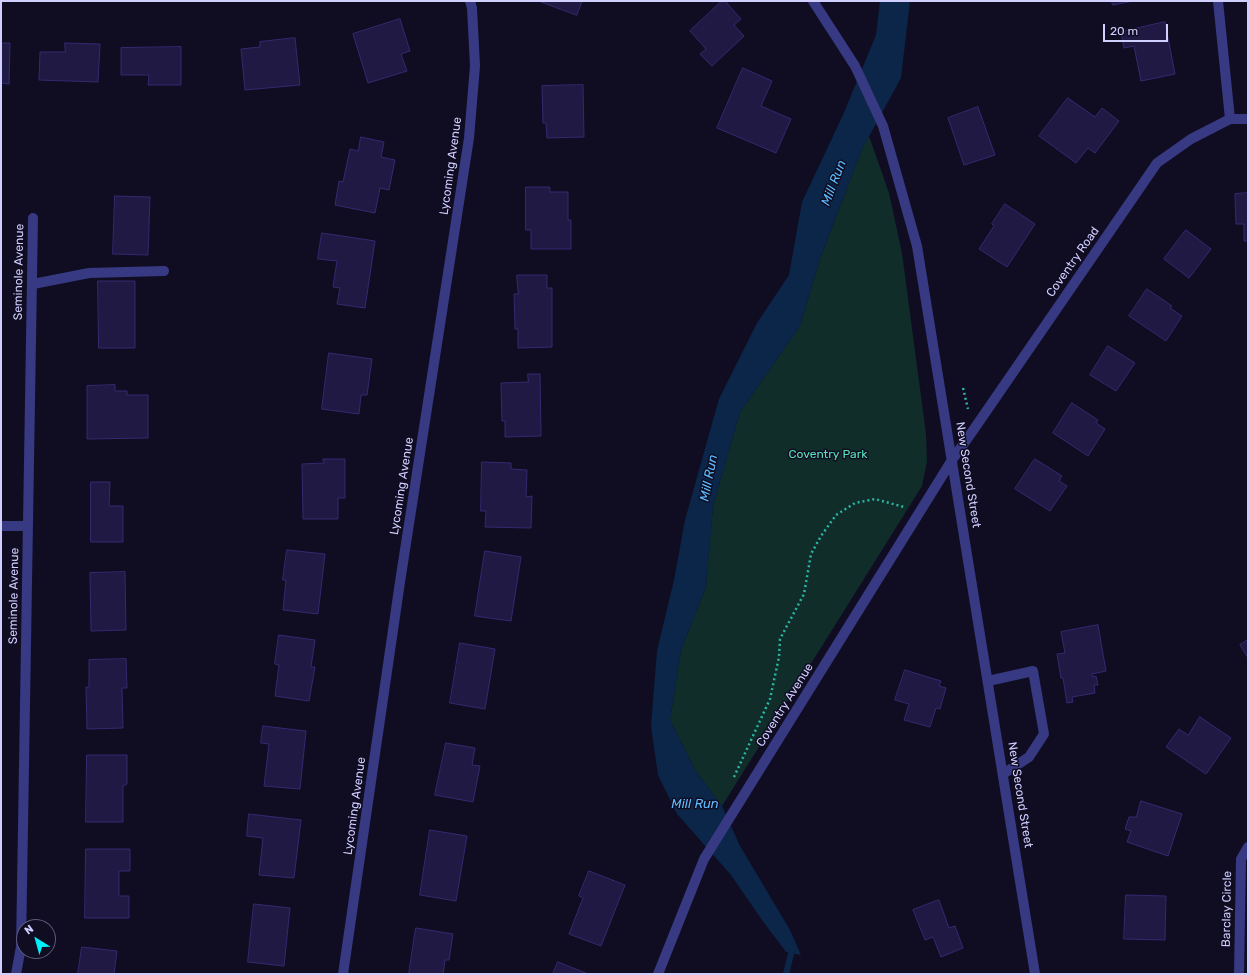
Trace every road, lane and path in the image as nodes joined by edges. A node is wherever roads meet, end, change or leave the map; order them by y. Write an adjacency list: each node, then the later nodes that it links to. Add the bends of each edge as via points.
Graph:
1 (470, 1): 20 (street, Lycoming Avenue, via 475,66 469,138 400,582)
2 (813, 1): 11 (street, New Second Street, via 855,66 883,126 918,246)
3 (1218, 1): 4 (street)
4 (1230, 119): 5 (street, Coventry Road); 11 (street, Coventry Road, via 1191,139 1157,163)
5 (1248, 119)
6 (33, 218): 8 (street, Seminole Avenue)
7 (164, 271): 8 (street, via 89,273)
8 (33, 284): 14 (street, Seminole Avenue)
9 (963, 388): 10 (path)
10 (968, 410)
11 (952, 460): 12 (street, Coventry Avenue); 15 (street, New Second Street)
12 (920, 512): 17 (path, via 875,499 855,503 836,515 824,531 811,554 804,594 780,639 770,699); 21 (street, Coventry Avenue, via 704,859)
13 (1, 526): 14 (street)
14 (28, 526): 19 (street, Seminole Avenue, via 21,947)
15 (988, 681): 16 (street, New Second Street); 16 (street, via 1033,671 1044,734 1030,757)
16 (1003, 774): 22 (street, New Second Street)
17 (731, 783)
18 (1248, 847): 23 (street, Barclay Circle, via 1240,859)
19 (16, 974)
20 (343, 974)
21 (658, 974)
22 (1035, 974)
23 (1239, 974)

